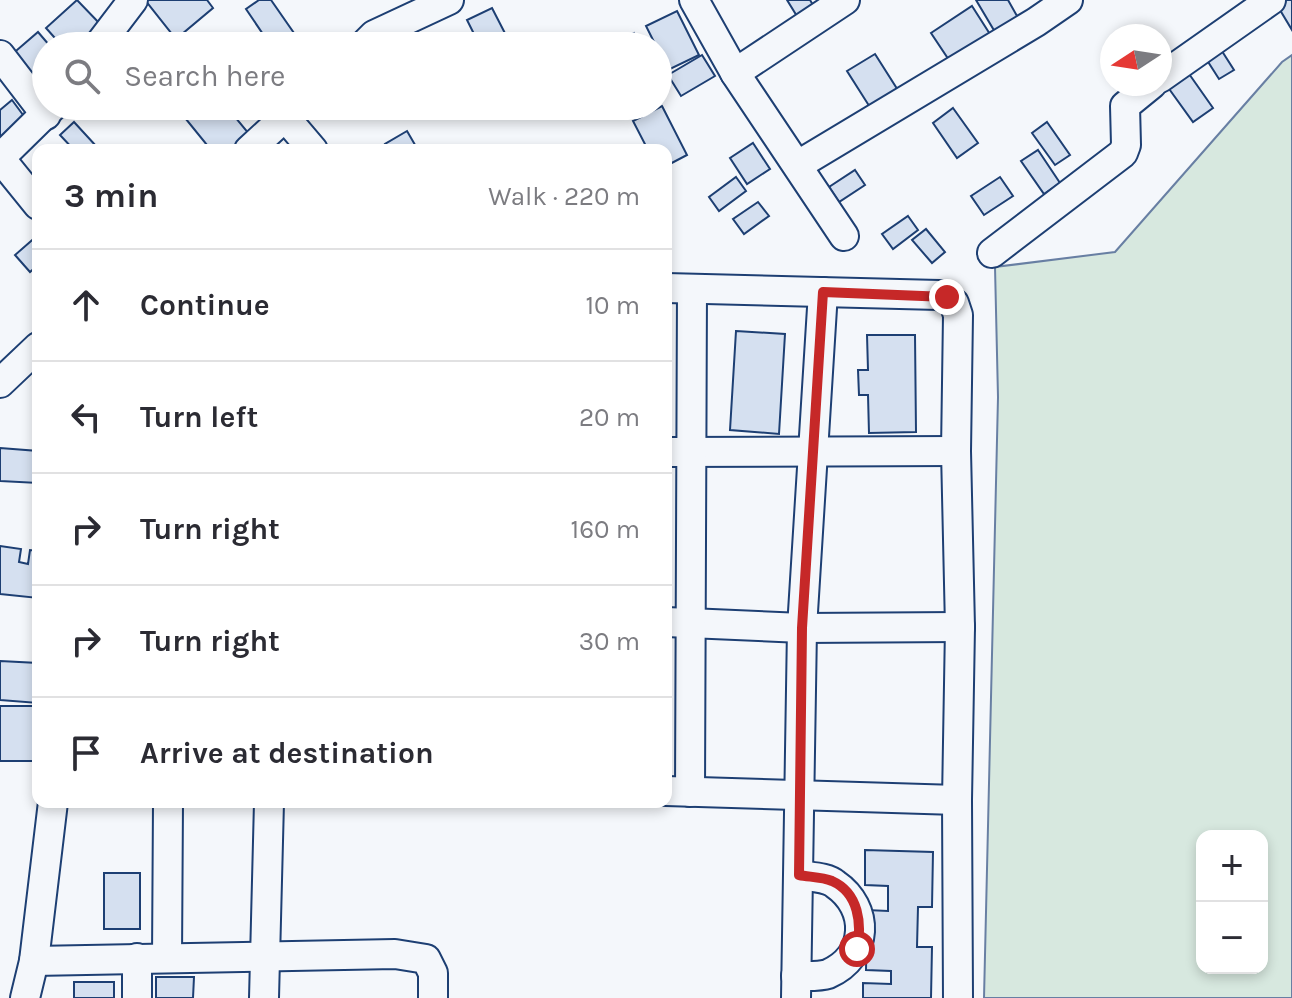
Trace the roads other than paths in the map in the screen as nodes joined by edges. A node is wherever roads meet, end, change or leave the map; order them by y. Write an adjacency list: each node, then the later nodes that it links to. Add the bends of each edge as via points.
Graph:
1 (449, 0): 8 (street)
2 (694, 0): 11 (street)
3 (845, 0): 11 (street)
4 (1068, 0): 20 (street)
5 (1271, 0): 10 (street)
6 (129, 1): 7 (street)
7 (108, 32)
8 (380, 32)
9 (0, 55): 12 (street)
10 (1172, 70)
11 (735, 73): 20 (street)
12 (32, 91)
13 (1137, 96): 23 (street, via 1125,106 1123,153)
14 (40, 120): 19 (street)
15 (282, 120): 17 (street)
16 (296, 120): 18 (street)
17 (256, 144)
18 (310, 144)
19 (0, 158): 21 (street)
20 (798, 165): 22 (street)
21 (32, 198)
22 (844, 236)
23 (992, 253)
24 (679, 289): 25 (street); 29 (street)
25 (823, 292): 28 (street, via 939,295 954,303); 30 (street)
26 (32, 353): 27 (street)
27 (0, 383)
28 (956, 451): 30 (street); 32 (street)
29 (679, 452): 30 (street); 31 (street)
30 (813, 452): 33 (street)
31 (678, 622): 33 (street); 34 (street)
32 (960, 627): 33 (street); 36 (street)
33 (802, 628): 35 (street)
34 (678, 791): 35 (street)
35 (801, 795): 36 (street); 40 (street)
36 (957, 800): 50 (street)
37 (52, 808): 44 (street)
38 (168, 808): 43 (street)
39 (269, 808): 41 (street)
40 (799, 875): 45 (street); 45 (street, via 833,881 854,901 861,929 857,949 844,963)
41 (264, 956): 43 (street); 48 (street); 49 (street, via 418,956 426,959 433,973)
42 (137, 958): 43 (street); 44 (street); 47 (street)
43 (167, 958)
44 (34, 961): 46 (street)
45 (796, 987)
46 (25, 998)
47 (137, 998)
48 (264, 998)
49 (433, 998)
50 (958, 998)

